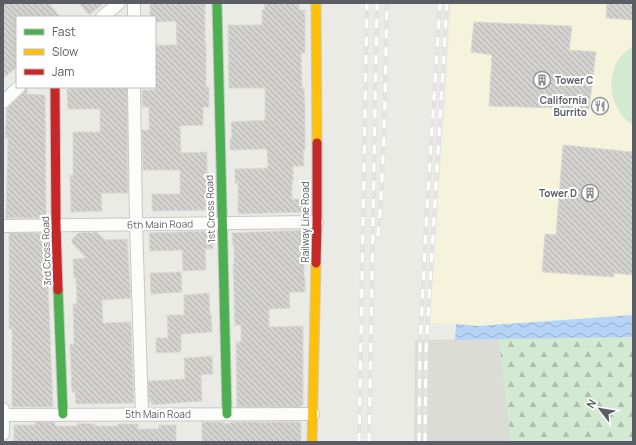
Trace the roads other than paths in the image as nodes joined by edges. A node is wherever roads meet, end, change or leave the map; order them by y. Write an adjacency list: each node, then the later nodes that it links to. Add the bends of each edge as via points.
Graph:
1 (119, 3): 5 (street)
2 (134, 3): 6 (street)
3 (217, 3): 12 (street, 1st Cross Road)
4 (316, 3): 11 (street, Railway Line Road)
5 (103, 16)
6 (134, 16)
7 (19, 88): 10 (street)
8 (56, 88): 14 (street, 3rd Cross Road)
9 (134, 88): 13 (street)
10 (3, 102)
11 (317, 222): 12 (street, 6th Main Road); 21 (street, Railway Line Road)
12 (222, 223): 13 (street, 6th Main Road); 20 (street, 1st Cross Road)
13 (136, 224): 14 (street, 6th Main Road); 19 (street)
14 (56, 225): 15 (street, 6th Main Road); 18 (street, 3rd Cross Road)
15 (3, 226)
16 (3, 409): 17 (street)
17 (3, 414): 18 (street, 5th Main Road); 22 (street)
18 (63, 414): 19 (street, 5th Main Road)
19 (142, 414): 20 (street, 5th Main Road)
20 (227, 414): 21 (street, 5th Main Road)
21 (313, 414): 23 (street, Railway Line Road)
22 (3, 434)
23 (312, 442)

